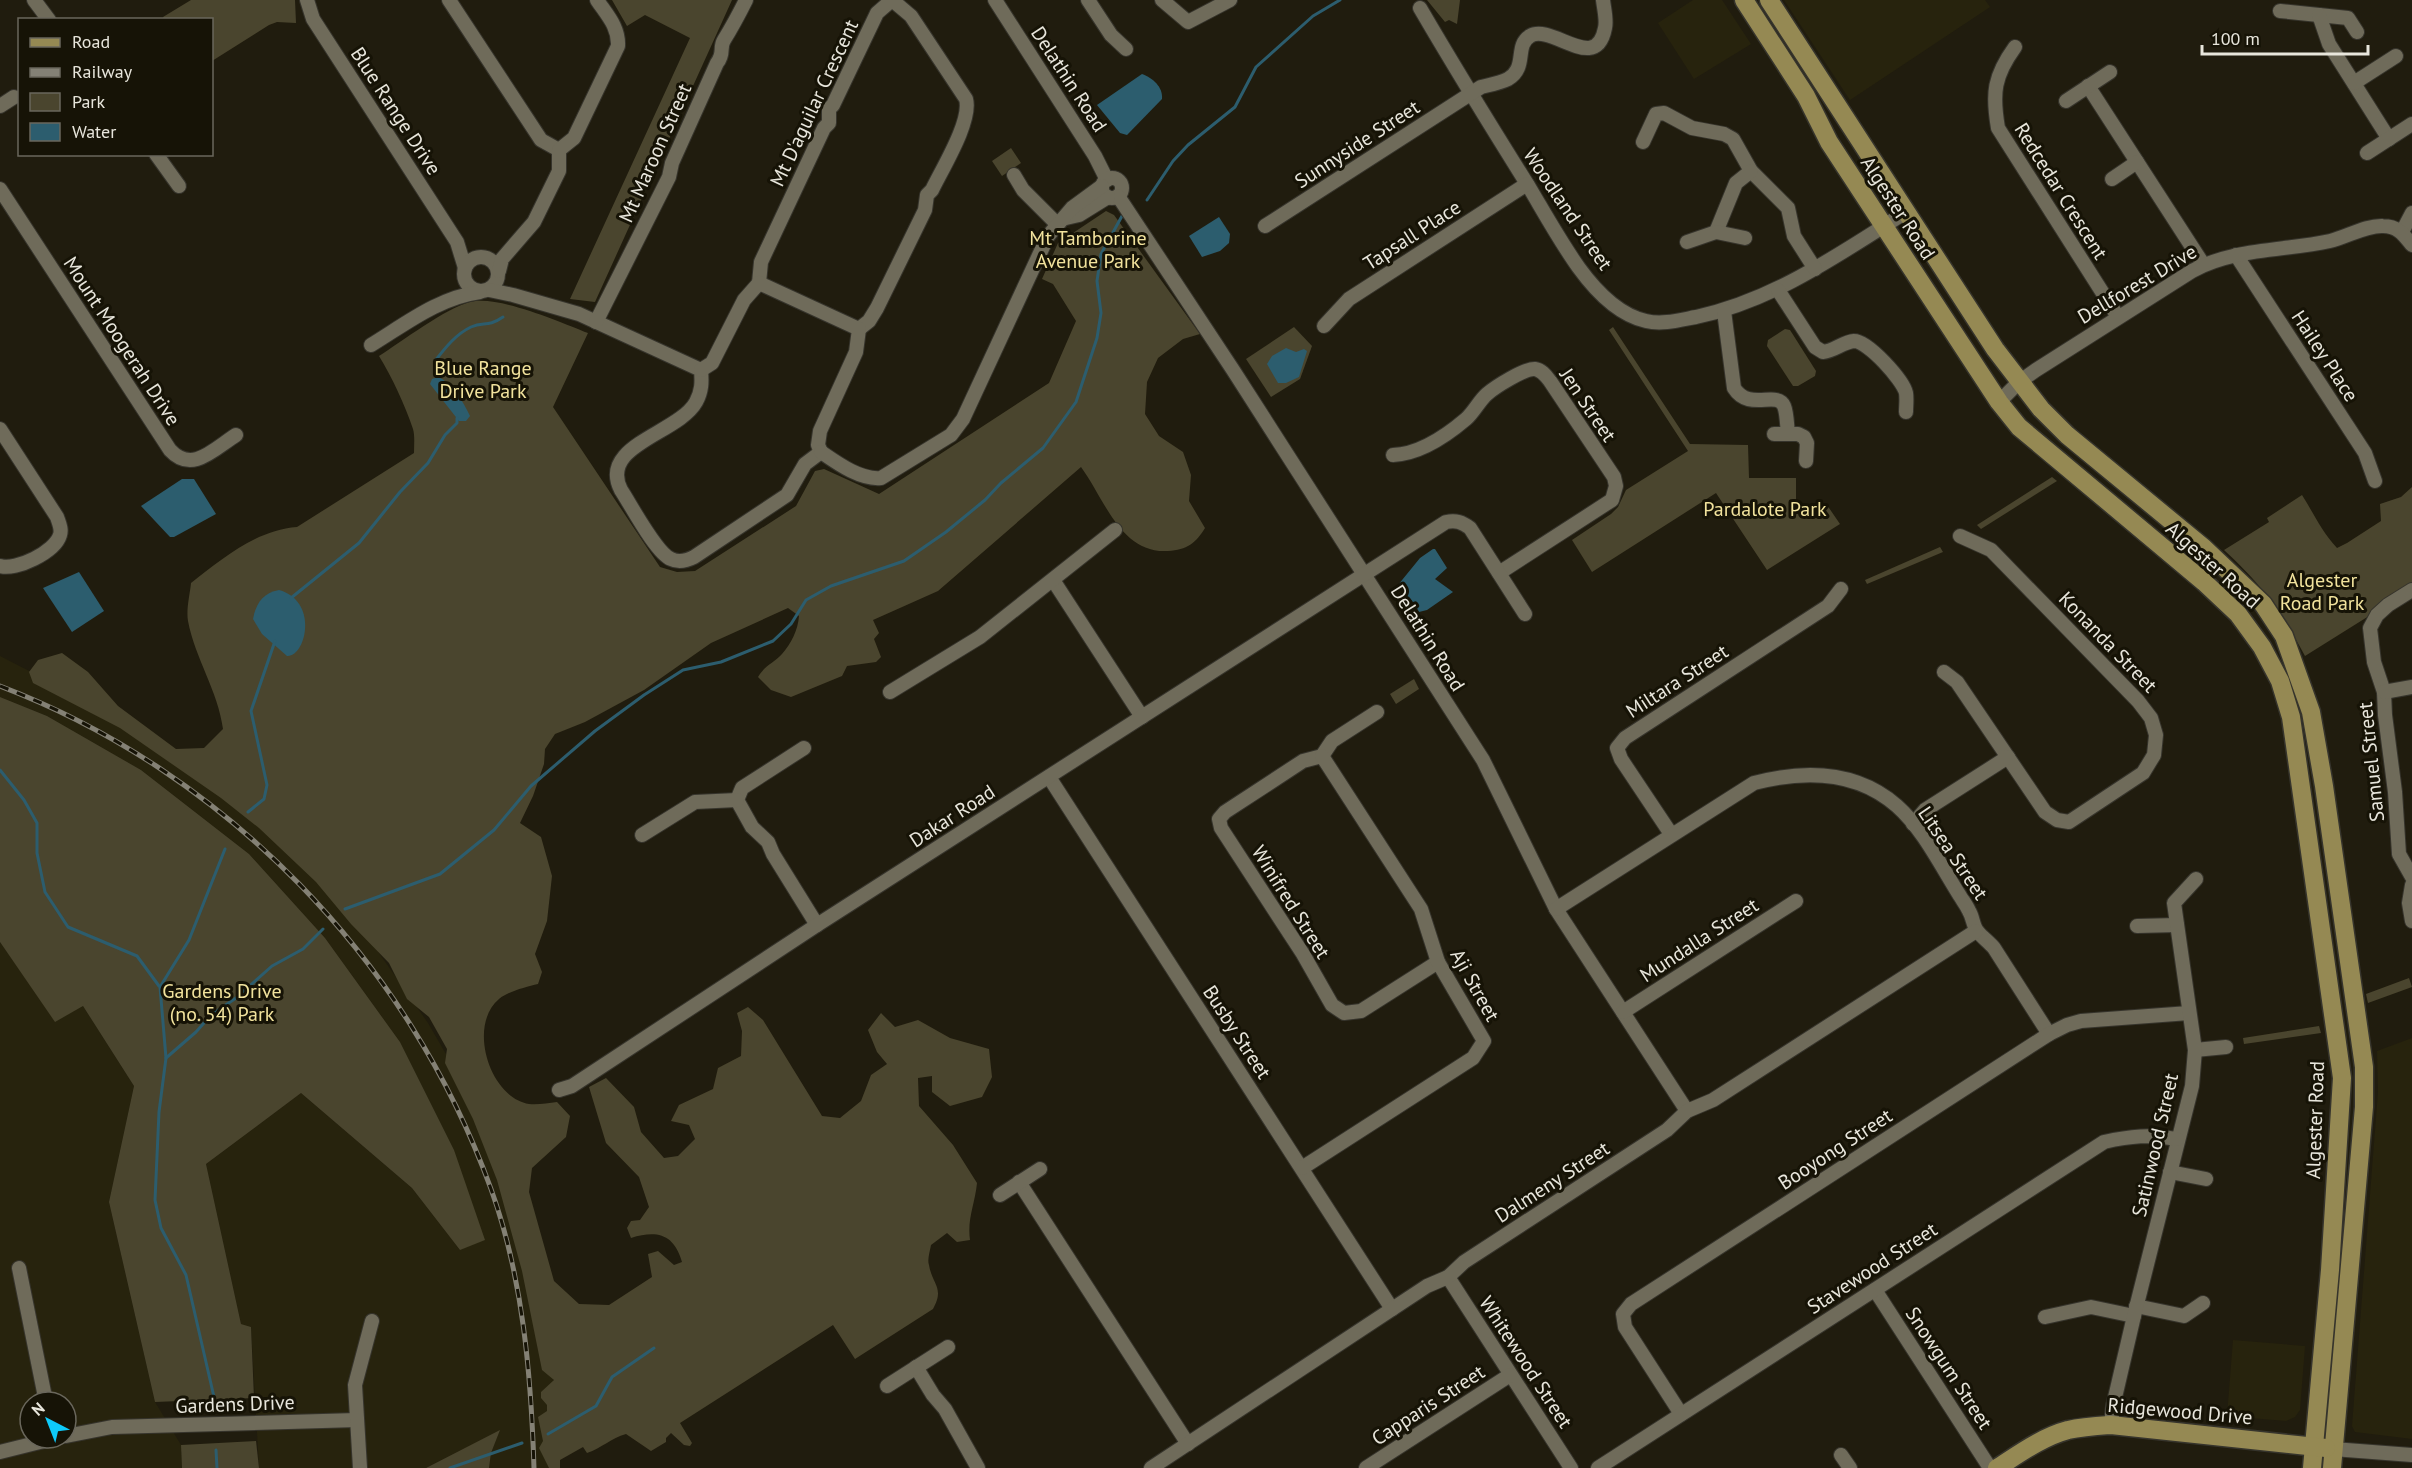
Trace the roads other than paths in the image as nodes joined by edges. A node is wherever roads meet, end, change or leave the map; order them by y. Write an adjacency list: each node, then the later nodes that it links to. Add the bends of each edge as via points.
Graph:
1 (34, 0): 17 (street)
2 (307, 0): 51 (street, Blue Range Drive, via 313,19)
3 (449, 0): 32 (street, via 541,140)
4 (597, 0): 32 (street, via 616,28 618,46 574,138)
5 (746, 0): 68 (street, Mt Maroon Street, via 724,40 722,57 672,162 669,177)
6 (892, 0): 61 (street, Mt D'aguilar Crescent, via 877,13 829,109 829,123 761,262); 70 (street, Mt D'aguilar Crescent, via 911,16 966,99 967,110 927,195 925,210 877,308)
7 (995, 0): 42 (street, Delathin Road, via 1095,156)
8 (1088, 0): 20 (street, via 1111,35)
9 (1162, 0): 10 (street, via 1188,22)
10 (1230, 0)
11 (1603, 0): 25 (street, Sunnyside Street, via 1605,27 1601,40 1594,46 1583,49 1536,33 1522,43 1516,72)
12 (1744, 0): 47 (main road, Algester Road)
13 (1769, 0): 43 (main road, Algester Road)
14 (1420, 8): 25 (street, Woodland Street)
15 (2280, 11): 16 (street)
16 (2319, 15): 18 (street, via 2348,18); 23 (street, via 2329,44)
17 (48, 18)
18 (2357, 32)
19 (2015, 47): 67 (street, Redcedar Crescent, via 2002,65 1995,85 1998,128)
20 (1126, 49)
21 (2396, 56): 23 (street)
22 (2110, 72): 24 (street)
23 (2354, 83): 30 (street)
24 (2088, 86): 27 (street); 35 (street)
25 (1470, 94): 39 (street, Woodland Street); 46 (street, Sunnyside Street)
26 (14, 97): 28 (street)
27 (2066, 101)
28 (0, 106)
29 (2411, 126): 30 (street)
30 (2390, 139): 33 (street)
31 (1643, 142): 36 (street, via 1656,114 1664,113 1692,128 1733,139)
32 (559, 150): 53 (street, via 559,171 534,222)
33 (2367, 153)
34 (157, 156): 40 (street)
35 (2137, 162): 38 (street); 57 (street)
36 (1751, 171): 48 (street, via 1736,183); 58 (street, via 1788,208 1794,236)
37 (1014, 176): 45 (street, via 1023,190)
38 (2112, 179)
39 (1527, 184): 66 (street, Woodland Street, via 1580,269 1610,301 1628,313 1646,321 1670,322); 69 (street, Tapsall Place, via 1349,299)
40 (179, 186)
41 (0, 189): 77 (street, Mount Moogerah Drive, via 178,459 200,458)
42 (1109, 190): 45 (street, via 1084,198); 86 (street, Delathin Road)
43 (1906, 212): 47 (street, Woodland Street); 73 (main road, Algester Road)
44 (2412, 213): 49 (street)
45 (1062, 221): 78 (street, via 1042,247 955,432 881,478 864,476)
46 (1264, 226)
47 (1883, 226): 58 (street, Woodland Street); 74 (main road, Algester Road)
48 (1716, 232): 50 (street); 52 (street)
49 (2402, 232): 54 (street); 55 (street, Dellforest Drive, via 2385,225 2328,241)
50 (1745, 238)
51 (457, 242): 56 (street); 59 (street)
52 (1687, 242)
53 (515, 244): 56 (street); 60 (street, via 502,260)
54 (2412, 245)
55 (2236, 255): 57 (street, Dellforest Drive); 81 (street, Hailey Place, via 2365,453)
56 (484, 258): 59 (street, via 469,263); 60 (street, via 495,263)
57 (2203, 264): 67 (street, Dellforest Drive)
58 (1815, 269): 62 (street, Woodland Street)
59 (465, 271): 63 (street, via 469,286); 65 (street)
60 (499, 275): 63 (street); 64 (street, via 503,286)
61 (759, 283): 70 (street); 72 (street, via 744,300 712,363)
62 (1778, 290): 66 (street, Woodland Street); 75 (street, via 1815,347 1823,352 1854,341 1870,348 1902,384)
63 (485, 291): 64 (street); 65 (street)
64 (513, 295): 68 (street)
65 (438, 303): 71 (street)
66 (1724, 311): 80 (street, via 1734,388 1746,400 1781,401 1781,434 1804,437)
67 (2118, 317): 73 (street, Dellforest Drive)
68 (596, 322): 72 (street)
69 (1324, 326)
70 (859, 329): 78 (street, via 856,352 820,431)
71 (371, 345)
72 (696, 368): 78 (street, via 703,383 695,404 686,415 625,454 616,470 621,490 668,558 680,561 694,557 780,501 793,488 806,464)
73 (2019, 382): 74 (street, Dellforest Drive); 150 (main road, Algester Road, via 2067,435 2204,548 2263,604 2284,636 2311,712 2364,1067 2364,1107)
74 (1999, 402): 148 (main road, Algester Road, via 2019,427 2238,614 2280,681 2291,717 2342,1078)
75 (1906, 412)
76 (0, 429): 84 (street, via 57,517 61,530 52,546 23,564)
77 (236, 435)
78 (821, 452)
79 (1393, 455): 85 (street, Jen Street, via 1408,454 1440,437 1467,419 1486,395 1520,373 1534,369 1542,372 1614,477 1614,492 1612,500)
80 (1806, 461)
81 (2375, 481)
82 (1114, 530): 87 (street)
83 (1960, 536): 99 (street, Konanda Street, via 1991,550 2138,701 2151,717 2156,735 2154,755 2143,773 2069,822 2045,812)
84 (0, 566)
85 (1499, 573): 86 (street, Dakar Road, via 1470,528 1454,520); 90 (street)
86 (1365, 574): 96 (street, Dakar Road); 109 (street, Delathin Road, via 1483,760)
87 (1053, 580): 93 (street, via 980,637); 96 (street)
88 (1841, 589): 103 (street, Miltara Street, via 1828,606 1626,738 1617,748)
89 (2412, 590): 94 (street, Samuel Street, via 2388,605 2370,628 2374,662)
90 (1525, 614)
91 (1944, 672): 99 (street, via 1957,682)
92 (2412, 687): 94 (street)
93 (890, 692)
94 (2384, 692): 105 (street, Samuel Street, via 2400,854)
95 (1377, 712): 98 (street, via 1332,741)
96 (1142, 717): 100 (street, Dakar Road)
97 (804, 748): 101 (street, via 742,788)
98 (1322, 756): 115 (street, Aji Street, via 1421,909); 115 (street, Winifred Street, via 1303,761 1225,812 1219,819 1221,828 1332,1005 1344,1013 1361,1011)
99 (2008, 757): 102 (street, via 1925,810)
100 (1049, 777): 111 (street, Dakar Road); 124 (street, Busby Street)
101 (737, 800): 104 (street, via 695,802); 111 (street, via 752,827 768,842)
102 (1913, 824): 103 (street, Litsea Street, via 1897,806 1871,788 1845,778 1815,774 1754,783); 114 (street, Litsea Street, via 1969,910)
103 (1671, 834): 109 (street, Litsea Street)
104 (642, 835)
105 (2412, 877)
106 (2196, 879): 112 (street, Satinwood Street, via 2174,903)
107 (2412, 885): 110 (street)
108 (1796, 901): 116 (street, Mundalla Street)
109 (1556, 909): 116 (street, Delathin Road)
110 (2412, 921)
111 (817, 925): 121 (street, Dakar Road, via 572,1086)
112 (2177, 925): 113 (street); 117 (street, Satinwood Street)
113 (2137, 926)
114 (1976, 931): 118 (street, Litsea Street, via 1994,948); 122 (street, Dalmeny Street, via 1713,1100)
115 (1438, 962): 124 (street, Aji Street, via 1484,1041 1473,1058)
116 (1623, 1012): 122 (street, Delathin Road)
117 (2189, 1013): 118 (street, Booyong Street, via 2081,1021); 120 (street, Satinwood Street)
118 (2049, 1034): 143 (street, Booyong Street, via 1631,1304 1623,1314 1625,1327)
119 (2226, 1047): 120 (street)
120 (2195, 1050): 123 (street, Satinwood Street, via 2192,1086)
121 (560, 1090)
122 (1687, 1111): 131 (street, Dalmeny Street, via 1667,1130 1464,1262)
123 (2177, 1139): 126 (street, Satinwood Street); 132 (street, Stavewood Street, via 2128,1136 2104,1142)
124 (1302, 1168): 134 (street, Busby Street)
125 (1040, 1169): 128 (street)
126 (2170, 1172): 127 (street); 135 (street, Satinwood Street)
127 (2206, 1179)
128 (1019, 1182): 129 (street); 147 (street)
129 (1000, 1195)
130 (19, 1268): 142 (street)
131 (1448, 1278): 134 (street, Dalmeny Street, via 1427,1286); 140 (street, Whitewood Street)
132 (1875, 1290): 143 (street, Stavewood Street); 161 (street, Snowgum Street)
133 (2203, 1303): 135 (street, via 2184,1316)
134 (1392, 1309): 147 (street, Dalmeny Street)
135 (2135, 1311): 136 (street, via 2091,1307); 145 (street, Satinwood Street)
136 (2045, 1317)
137 (372, 1321): 144 (street, via 355,1385)
138 (948, 1347): 139 (street)
139 (916, 1367): 141 (street); 155 (street)
140 (1510, 1375): 157 (street, Capparis Street); 158 (street, Whitewood Street)
141 (887, 1386)
142 (44, 1390)
143 (1681, 1414): 159 (street, Stavewood Street)
144 (357, 1420): 146 (street, Gardens Drive, via 112,1427); 154 (street)
145 (2111, 1425): 148 (main road, Ridgewood Drive); 162 (main road, Ridgewood Drive, via 2067,1430)
146 (78, 1434)
147 (1188, 1444): 156 (street, Dalmeny Street)
148 (2314, 1446): 150 (main road, Ridgewood Drive); 163 (main road, Algester Road)
149 (18, 1447): 151 (street)
150 (2333, 1449): 153 (street); 164 (main road, Algester Road)
151 (0, 1452)
152 (1841, 1455): 160 (street)
153 (2412, 1455)
154 (360, 1468)
155 (978, 1468)
156 (1150, 1468)
157 (1366, 1468)
158 (1571, 1468)
159 (1598, 1468)
160 (1850, 1468)
161 (1990, 1468)
162 (1997, 1468)
163 (2312, 1468)
164 (2332, 1468)

